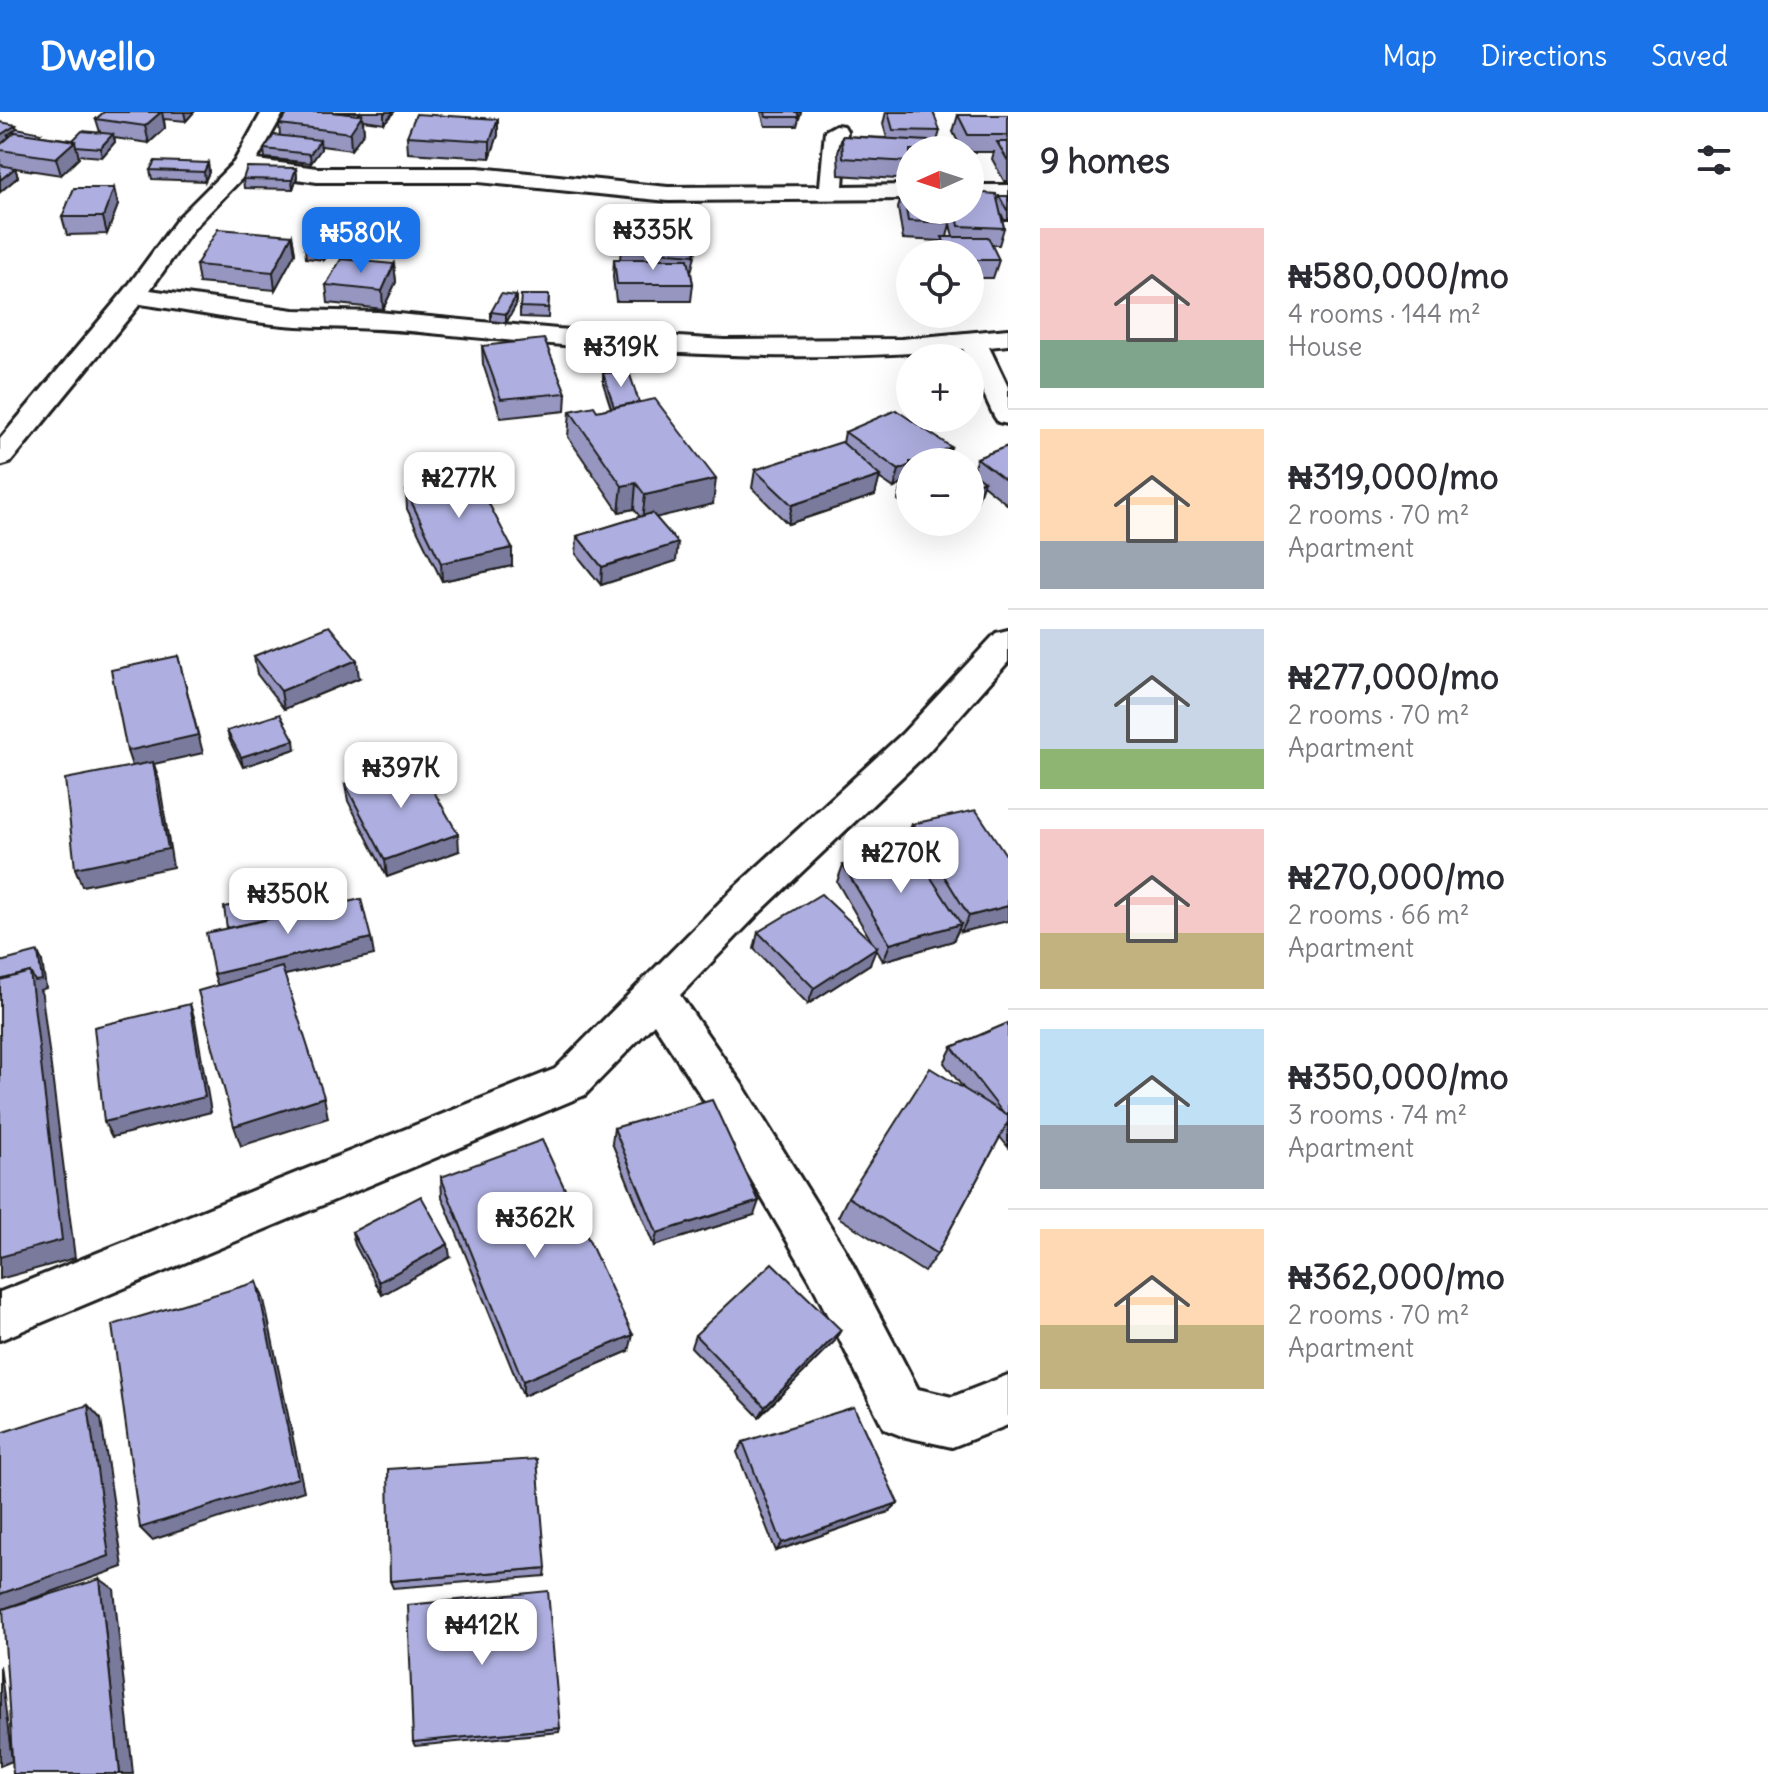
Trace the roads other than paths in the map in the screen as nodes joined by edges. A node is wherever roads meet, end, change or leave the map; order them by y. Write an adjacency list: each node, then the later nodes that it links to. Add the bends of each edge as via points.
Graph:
1 (273, 112): 3 (street)
2 (836, 131): 4 (street)
3 (243, 165): 4 (street, via 317,175 478,175 668,194); 8 (street, via 186,223)
4 (831, 192): 5 (street)
5 (896, 192)
6 (984, 192): 7 (street)
7 (1008, 192)
8 (134, 295): 10 (street, via 294,318 709,347 901,347); 12 (street)
9 (1008, 337): 10 (street)
10 (973, 341): 11 (street)
11 (1008, 416)
12 (0, 457)
13 (1008, 641): 14 (street, via 915,743)
14 (656, 993): 15 (street, via 570,1082); 16 (street, via 827,1264 902,1411 952,1422)
15 (0, 1316)
16 (1008, 1400)

